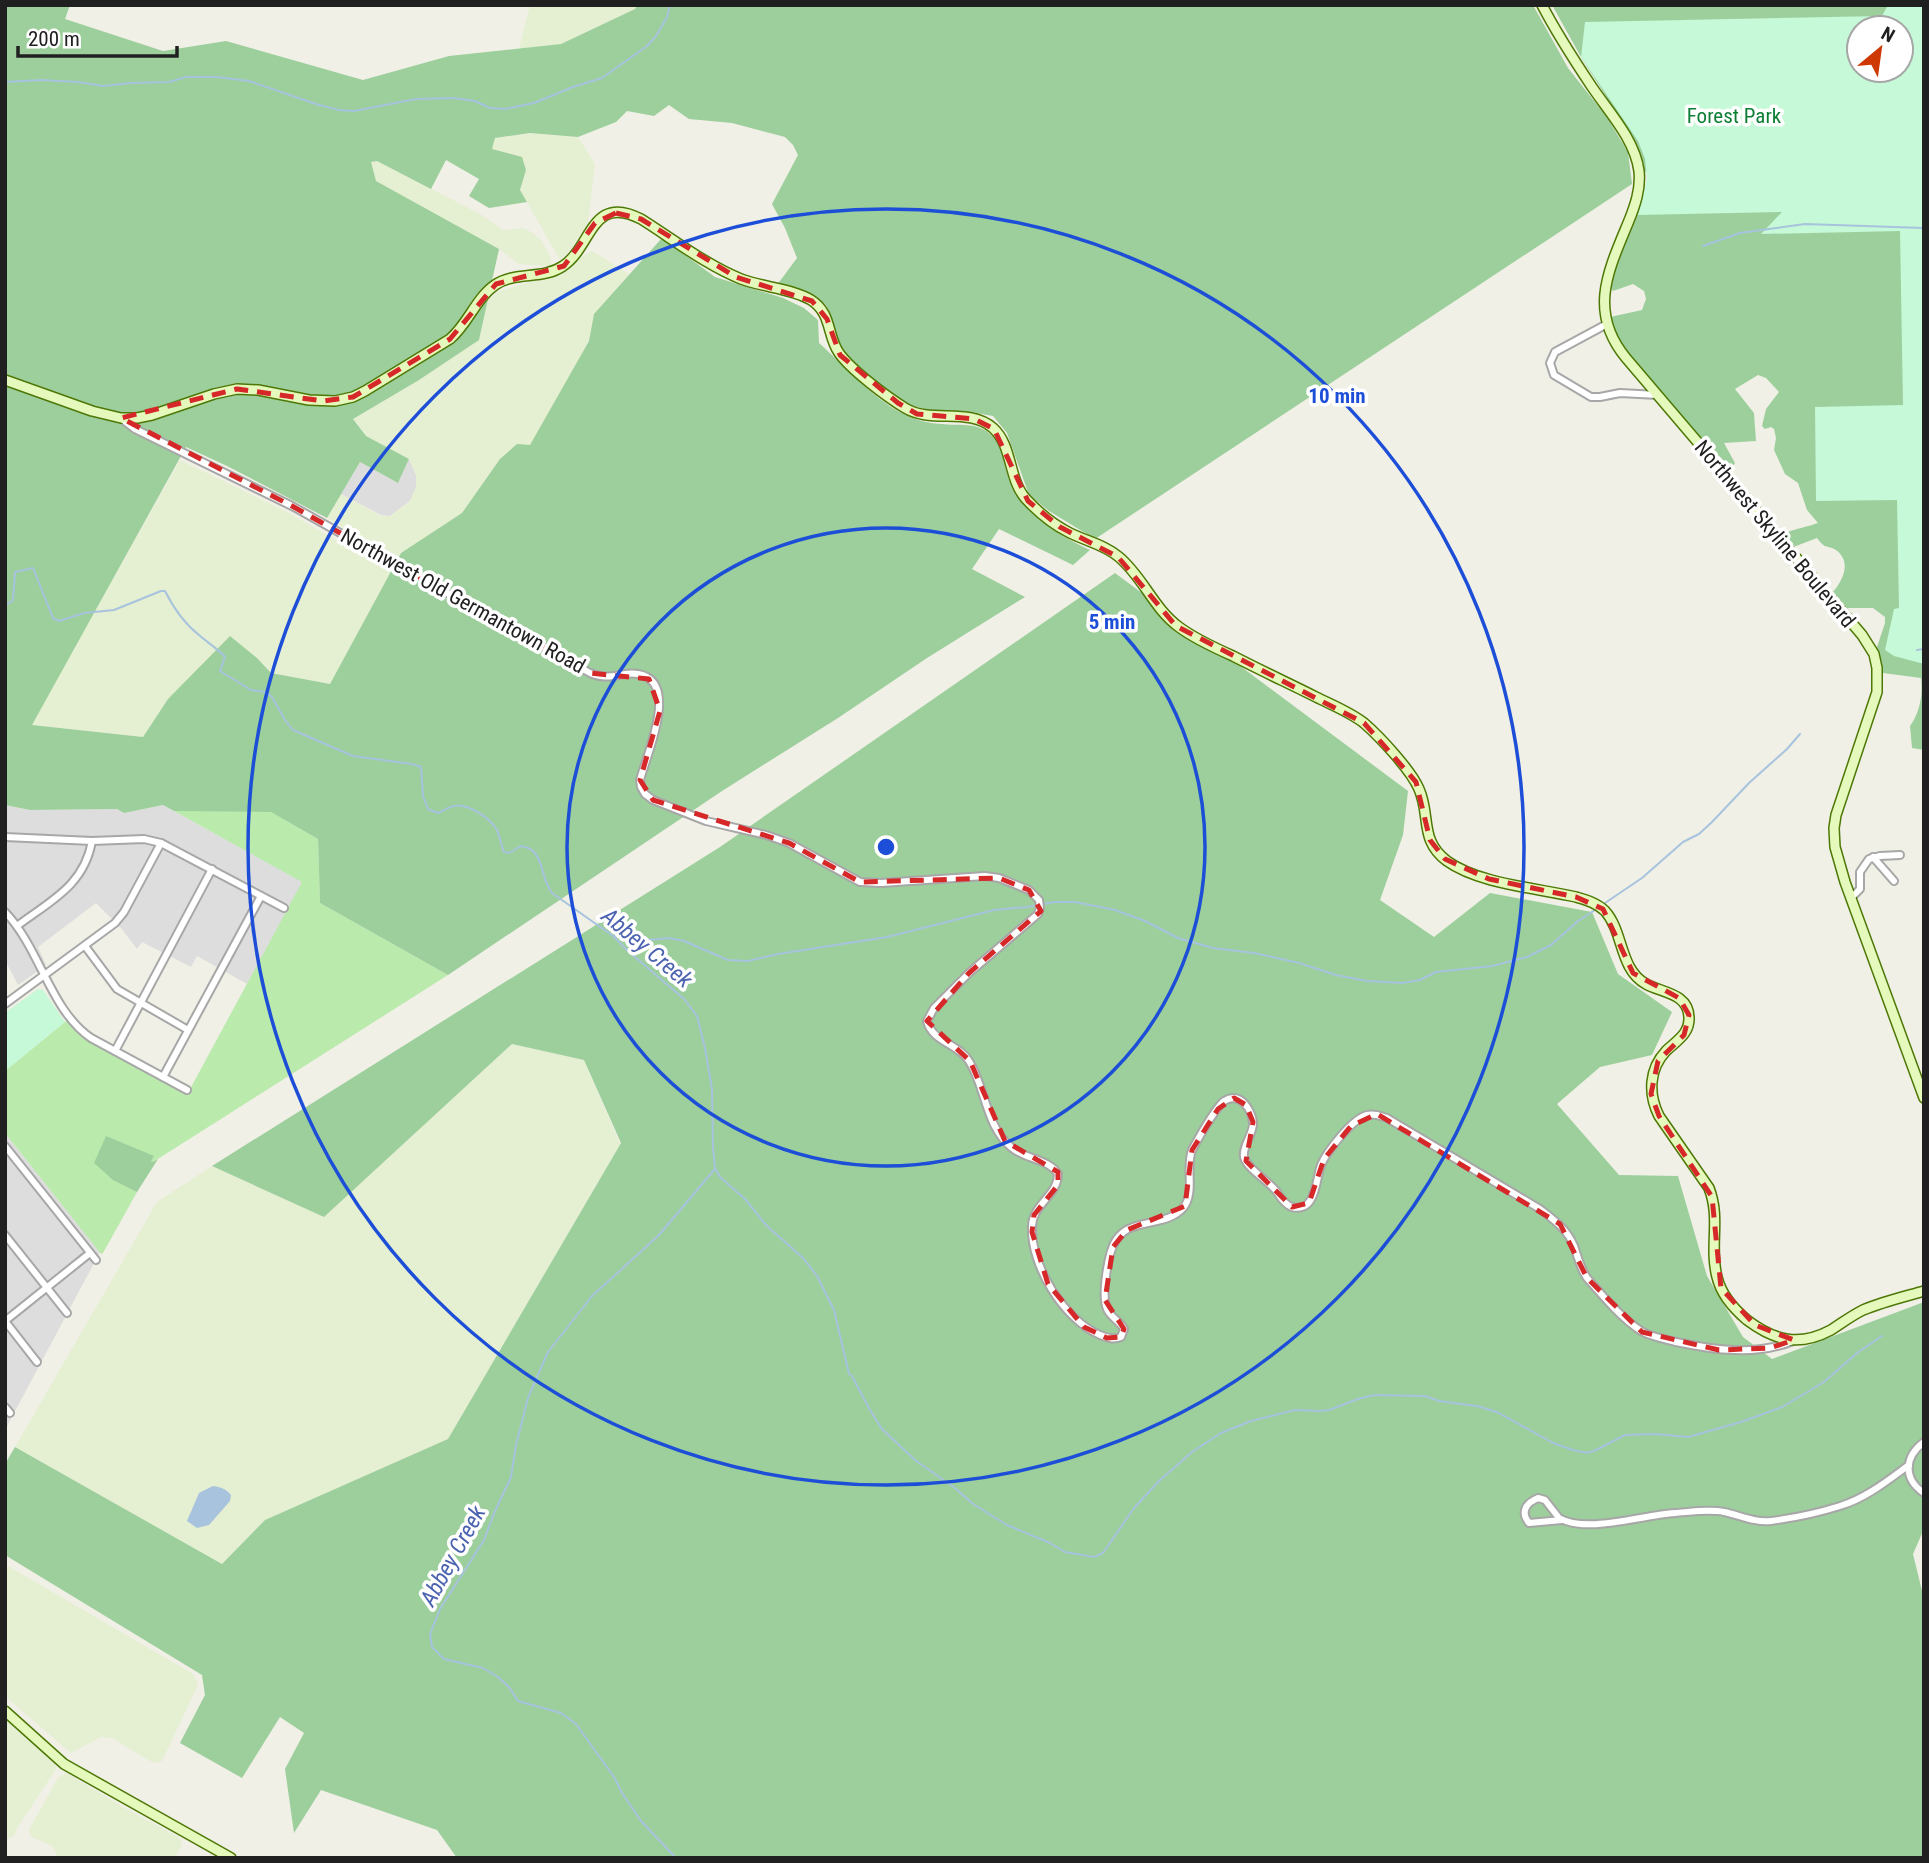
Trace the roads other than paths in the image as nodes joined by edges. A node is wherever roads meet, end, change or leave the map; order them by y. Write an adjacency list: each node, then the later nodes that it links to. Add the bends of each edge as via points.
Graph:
1 (1542, 5): 2 (main road, Northwest Skyline Boulevard, via 1628,140 1638,167 1637,199 1606,281)
2 (1607, 324): 4 (main road, Northwest Skyline Boulevard, via 1617,347); 4 (street, via 1555,352 1550,363 1554,374 1591,397)
3 (5, 380): 5 (main road)
4 (1658, 395): 14 (main road, Northwest Skyline Boulevard, via 1874,654 1877,692 1834,828 1839,865)
5 (121, 418): 35 (main road, via 152,415 237,389 323,401 353,397 450,339 496,284 564,266 594,223 616,213 635,216 736,277 812,300 825,315 840,355 898,403 917,415 974,419 994,429 1028,501 1060,527 1118,557 1176,626 1364,723 1416,782 1426,831 1445,859 1489,879 1576,897 1603,909 1633,974 1679,998 1689,1015 1684,1035 1658,1061 1651,1094 1659,1116 1712,1197 1720,1288 1755,1325); 35 (street, Northwest Old Germantown Road, via 292,506 590,673 649,679 658,693 660,711 640,780 653,800 706,821 789,843 860,882 985,876 1016,884 1035,895 1038,914 969,973 927,1021 934,1034 970,1061 1005,1141 1058,1174 1056,1187 1034,1215 1032,1232 1048,1284 1084,1327 1107,1338 1121,1337 1122,1324 1110,1314 1105,1300 1113,1247 1127,1230 1163,1220 1185,1206 1192,1150 1218,1108 1234,1098 1246,1105 1253,1122 1246,1161 1292,1207 1309,1203 1324,1159 1351,1126 1360,1117 1377,1114 1560,1224 1587,1278 1642,1332 1719,1350 1770,1349)
6 (5, 836): 7 (street)
7 (92, 841): 8 (street, via 144,839); 17 (street, via 77,879)
8 (161, 843): 11 (street); 18 (street, via 120,918)
9 (1900, 855): 10 (street)
10 (1873, 857): 12 (street); 14 (street, via 1862,867 1860,888)
11 (212, 869): 13 (street); 20 (street)
12 (1894, 881)
13 (261, 896): 15 (street); 22 (street)
14 (1851, 898): 26 (main road, Northwest Skyline Boulevard)
15 (284, 908)
16 (5, 912): 17 (street)
17 (17, 926): 19 (street)
18 (85, 946): 19 (street); 20 (street, via 117,989)
19 (45, 976): 21 (street); 23 (street, via 79,1029)
20 (140, 1003): 22 (street); 23 (street)
21 (5, 1004)
22 (188, 1030): 24 (street)
23 (115, 1051): 24 (street)
24 (163, 1077): 25 (street)
25 (187, 1090)
26 (1924, 1098)
27 (5, 1146): 29 (street)
28 (5, 1235): 31 (street)
29 (90, 1253): 30 (street); 31 (street)
30 (96, 1260)
31 (47, 1288): 33 (street); 34 (street)
32 (1924, 1291): 35 (main road, via 1875,1305 1818,1336)
33 (67, 1313)
34 (5, 1321): 36 (street)
35 (1794, 1340)
36 (37, 1362)
37 (1924, 1442): 38 (street, via 1911,1455)
38 (1909, 1465): 39 (street, via 1912,1483); 40 (street, via 1862,1497 1771,1521 1720,1511 1584,1526)
39 (1924, 1493)
40 (1562, 1520): 40 (street, via 1545,1500 1538,1498 1525,1509 1529,1523)
41 (5, 1711): 42 (main road, via 64,1764)
42 (231, 1858)

